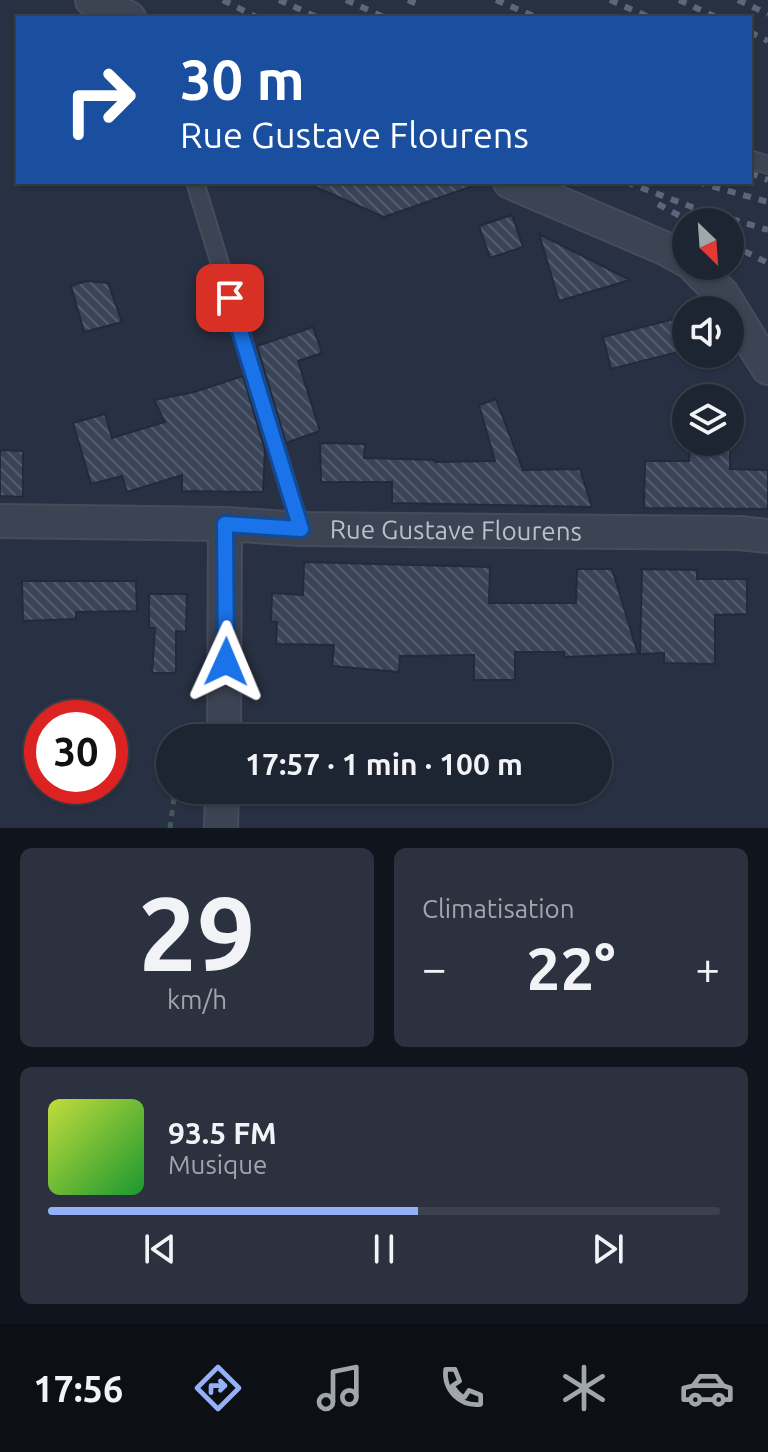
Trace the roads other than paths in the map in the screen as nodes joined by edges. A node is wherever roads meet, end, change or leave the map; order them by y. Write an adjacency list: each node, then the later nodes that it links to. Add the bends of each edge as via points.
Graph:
1 (92, 0): 2 (street)
2 (125, 16)
3 (196, 184): 10 (lane)
4 (515, 184): 5 (street)
5 (672, 252)
6 (708, 280): 7 (street)
7 (768, 368)
8 (0, 521): 9 (street, Rue Gustave Flourens)
9 (225, 524): 10 (street, Rue Gustave Flourens); 12 (street)
10 (301, 529): 11 (street, Rue Gustave Flourens)
11 (768, 536)
12 (224, 724)
13 (222, 804): 14 (street)
14 (221, 828)

